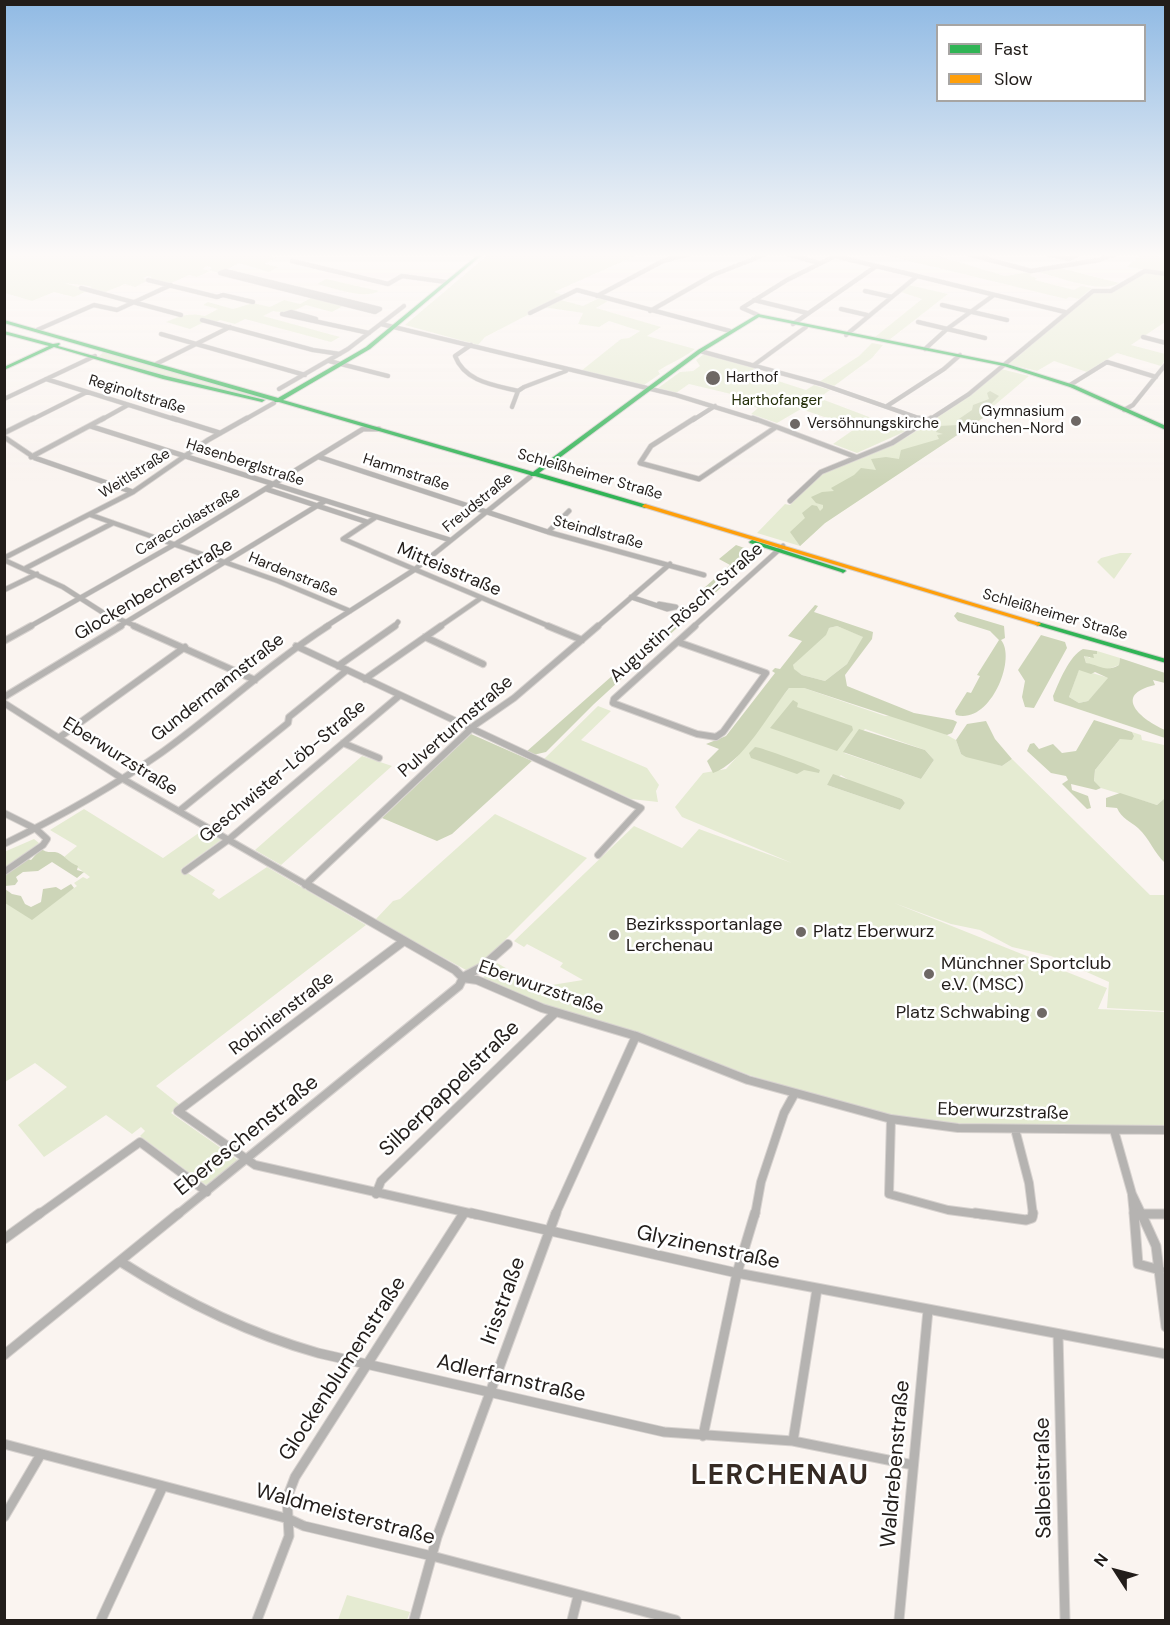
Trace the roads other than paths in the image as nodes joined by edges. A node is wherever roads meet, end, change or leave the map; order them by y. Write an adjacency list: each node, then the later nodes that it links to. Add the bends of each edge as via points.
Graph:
1 (37, 330): 20 (main road); 23 (main road, Schleißheimer Straße)
2 (224, 330): 25 (street)
3 (242, 330): 31 (street)
4 (352, 330): 17 (street)
5 (373, 330): 17 (street)
6 (389, 330): 36 (main road)
7 (410, 330): 27 (street)
8 (725, 330): 15 (street)
9 (803, 330): 38 (street)
10 (821, 330): 19 (main road)
11 (851, 330): 19 (street)
12 (946, 330): 29 (street)
13 (951, 330): 22 (street)
14 (1046, 330): 39 (street)
15 (730, 331): 30 (main road)
16 (4, 332): 20 (main road, Schleißheimer Straße)
17 (369, 333): 31 (street)
18 (161, 334): 25 (street)
19 (846, 335): 29 (main road)
20 (21, 337): 26 (main road, Schleißheimer Straße)
21 (1143, 337): 24 (street)
22 (985, 338)
23 (68, 339): 26 (main road); 28 (main road, Schleißheimer Straße)
24 (1166, 343)
25 (195, 344): 35 (street); 42 (street)
26 (55, 345): 33 (main road, Schleißheimer Straße); 40 (main road)
27 (471, 345): 41 (street); 49 (street, via 455,356 465,373 476,380)
28 (103, 349): 33 (main road); 35 (main road, Schleißheimer Straße)
29 (925, 349): 32 (main road)
30 (700, 351): 38 (street); 47 (main road)
31 (340, 354): 34 (street)
32 (960, 355): 39 (main road); 55 (street)
33 (94, 356): 45 (street); 52 (main road, Schleißheimer Straße, via 202,390)
34 (330, 361): 36 (street); 42 (street)
35 (156, 364): 52 (main road, Schleißheimer Straße)
36 (342, 364): 43 (street); 52 (main road)
37 (1166, 364): 44 (street)
38 (754, 365): 55 (street)
39 (1006, 366): 46 (main road); 59 (street)
40 (4, 369)
41 (566, 370): 47 (street); 49 (street)
42 (305, 375): 48 (street)
43 (388, 376)
44 (1156, 377): 46 (street, via 1107,362); 58 (street)
45 (46, 380): 50 (street, Reginoltstraße); 51 (street)
46 (1070, 385): 58 (main road)
47 (649, 388): 54 (street); 71 (main road)
48 (279, 389)
49 (518, 391): 56 (street)
50 (87, 392): 53 (street, Reginoltstraße); 66 (street)
51 (4, 399)
52 (276, 401): 57 (main road, Schleißheimer Straße); 65 (street, Weitlstraße)
53 (129, 405): 60 (street); 65 (street, Reginoltstraße)
54 (715, 406): 61 (street); 61 (street, via 660,439 644,453 640,463 699,479)
55 (887, 406): 59 (street)
56 (512, 407)
57 (306, 410): 63 (main road, Schleißheimer Straße); 64 (main road, Schleißheimer Straße)
58 (1124, 410): 62 (main road)
59 (928, 421): 70 (street, via 892,443)
60 (90, 426): 67 (street, Hasenberglstraße); 68 (street)
61 (776, 427): 70 (street)
62 (1166, 428)
63 (363, 429): 64 (street); 69 (street, Caracciolastraße); 71 (main road, Schleißheimer Straße)
64 (382, 430): 71 (main road, Schleißheimer Straße)
65 (220, 433): 67 (street, Weitlstraße)
66 (4, 435): 68 (street)
67 (185, 456): 72 (street, Hasenberglstraße); 74 (street, Weitlstraße)
68 (31, 457): 74 (street)
69 (319, 457): 72 (street, Caracciolastraße); 79 (street, Hammstraße)
70 (856, 457): 76 (street, via 821,472)
71 (532, 475): 79 (street, Freudstraße); 87 (main road, Schleißheimer Straße)
72 (274, 485): 73 (street, Caracciolastraße); 75 (street, Hasenberglstraße)
73 (266, 489): 77 (street, Hasenberglstraße); 86 (street, Caracciolastraße)
74 (133, 492): 80 (street, Weitlstraße)
75 (325, 501): 77 (street, Hasenberglstraße); 81 (street, Hasenberglstraße)
76 (790, 501)
77 (317, 506): 82 (street, Hasenberglstraße); 89 (street, Glockenbecherstraße)
78 (569, 511): 84 (street)
79 (486, 512): 84 (street, Steindlstraße); 85 (street, Freudstraße)
80 (91, 515): 83 (street, Hardenstraße); 88 (street, Weitlstraße)
81 (376, 517): 82 (street, Mitteisstraße); 85 (street, Hasenberglstraße)
82 (367, 522): 92 (street, Mitteisstraße, via 343,539)
83 (114, 523): 86 (street, Hardenstraße); 91 (street)
84 (548, 532): 90 (street, Steindlstraße)
85 (450, 540): 92 (street, Freudstraße)
86 (174, 545): 89 (street, Hardenstraße); 98 (street, Caracciolastraße)
87 (780, 548): 106 (street, Augustin-Rösch-Straße); 109 (main road, Schleißheimer Straße)
88 (4, 559): 91 (street)
89 (226, 562): 100 (street, Hardenstraße); 101 (street, Glockenbecherstraße)
90 (670, 564): 94 (street, Steindlstraße); 96 (street, Pulverturmstraße)
91 (26, 568): 93 (street)
92 (414, 570): 97 (street, Mitteisstraße); 100 (street, Gundermannstraße)
93 (37, 574): 95 (street); 98 (street)
94 (704, 574)
95 (4, 590)
96 (632, 597): 99 (street); 105 (street, Pulverturmstraße)
97 (481, 598): 103 (street); 105 (street, Mitteisstraße)
98 (80, 599): 101 (street); 104 (street, Caracciolastraße)
99 (659, 604)
100 (350, 611): 108 (street, Gundermannstraße)
101 (126, 621): 107 (street); 116 (street, Glockenbecherstraße)
102 (398, 622): 111 (street)
103 (425, 638): 110 (street); 113 (street)
104 (4, 640)
105 (582, 640): 118 (street, Pulverturmstraße)
106 (678, 642): 106 (street, Augustin-Rösch-Straße, via 766,673 723,732 708,738 614,703)
107 (185, 646): 114 (street); 119 (street)
108 (296, 646): 111 (street); 114 (street, Gundermannstraße)
109 (1166, 663)
110 (483, 664)
111 (338, 666): 112 (street)
112 (346, 670): 113 (street); 123 (street, via 289,717 288,723)
113 (365, 679): 115 (street)
114 (255, 680): 122 (street, Gundermannstraße)
115 (399, 696): 118 (street); 120 (street, Geschwister-Löb-Straße)
116 (4, 697)
117 (4, 702): 119 (street, Eberwurzstraße)
118 (472, 729): 128 (street, via 641,808); 131 (street, Pulverturmstraße)
119 (60, 737): 122 (street, Eberwurzstraße)
120 (343, 743): 121 (street); 126 (street, Geschwister-Löb-Straße)
121 (379, 758)
122 (123, 779): 123 (street, Eberwurzstraße); 125 (street, Gundermannstraße)
123 (178, 811): 126 (street, Eberwurzstraße)
124 (4, 813): 125 (street)
125 (36, 829): 127 (street, Gundermannstraße); 130 (street, via 46,839 43,845)
126 (228, 840): 129 (street, Geschwister-Löb-Straße); 131 (street, Eberwurzstraße)
127 (4, 844)
128 (598, 855)
129 (185, 870)
130 (4, 872)
131 (305, 885): 132 (street, Eberwurzstraße)
132 (404, 941): 134 (street, Eberwurzstraße); 142 (street, Robinienstraße, via 178,1111)
133 (508, 944): 134 (street, Ebereschenstraße)
134 (463, 978): 135 (street, Eberwurzstraße); 142 (street, Ebereschenstraße, via 459,986)
135 (555, 1012): 136 (street, Eberwurzstraße); 144 (street, Silberpappelstraße, via 381,1181)
136 (636, 1036): 137 (street, Eberwurzstraße, via 748,1080); 149 (street, Irisstraße)
137 (795, 1093): 138 (street, Eberwurzstraße); 153 (street, via 784,1113 761,1182 759,1202)
138 (891, 1119): 139 (street, Eberwurzstraße, via 958,1128); 139 (street, via 889,1194 948,1210 1026,1220 1033,1214)
139 (1015, 1130): 140 (street, Eberwurzstraße)
140 (1114, 1130): 141 (street, Eberwurzstraße); 145 (street)
141 (1166, 1130)
142 (246, 1161): 143 (street, Ebereschenstraße); 144 (street, Glyzinenstraße)
143 (207, 1192): 150 (street, via 140,1142); 151 (street, Ebereschenstraße)
144 (376, 1194): 146 (street, Glyzinenstraße)
145 (1132, 1194): 147 (street); 152 (street, via 1138,1264)
146 (464, 1213): 149 (street, Glyzinenstraße); 161 (street, Glockenblumenstraße)
147 (1143, 1214): 148 (street); 152 (street, via 1156,1246)
148 (1166, 1214)
149 (549, 1233): 153 (street, Glyzinenstraße); 162 (street, Irisstraße)
150 (4, 1239)
151 (121, 1262): 160 (street, Ebereschenstraße); 161 (street, Adlerfarnstraße, via 177,1298 238,1327 279,1343)
152 (1160, 1270): 155 (street)
153 (737, 1273): 154 (street, Glyzinenstraße); 163 (street)
154 (817, 1289): 156 (street, Glyzinenstraße); 164 (street)
155 (1165, 1296): 157 (street)
156 (928, 1310): 158 (street, Glyzinenstraße); 167 (street, Waldrebenstraße)
157 (1166, 1327)
158 (1058, 1334): 159 (street, Glyzinenstraße); 179 (street, Salbeistraße)
159 (1166, 1354)
160 (4, 1355)
161 (368, 1365): 162 (street, Adlerfarnstraße); 170 (street, Glockenblumenstraße, via 295,1477 287,1498)
162 (489, 1393): 163 (street, Adlerfarnstraße, via 663,1432); 171 (street, Irisstraße)
163 (703, 1436): 164 (street, Adlerfarnstraße)
164 (793, 1441): 167 (street, Adlerfarnstraße)
165 (4, 1444): 166 (street, Waldmeisterstraße)
166 (41, 1454): 168 (street, Waldmeisterstraße); 169 (street)
167 (913, 1465): 178 (street, Waldrebenstraße)
168 (163, 1486): 170 (street, Waldmeisterstraße); 173 (street)
169 (4, 1517)
170 (289, 1519): 171 (street, Waldmeisterstraße, via 304,1526); 174 (street, Glockenblumenstraße, via 289,1536)
171 (432, 1556): 172 (street, Waldmeisterstraße); 175 (street, Irisstraße)
172 (578, 1596): 176 (street); 177 (street, Waldmeisterstraße)
173 (102, 1620)
174 (257, 1620)
175 (414, 1620)
176 (572, 1620)
177 (676, 1620)
178 (899, 1620)
179 (1065, 1620)

